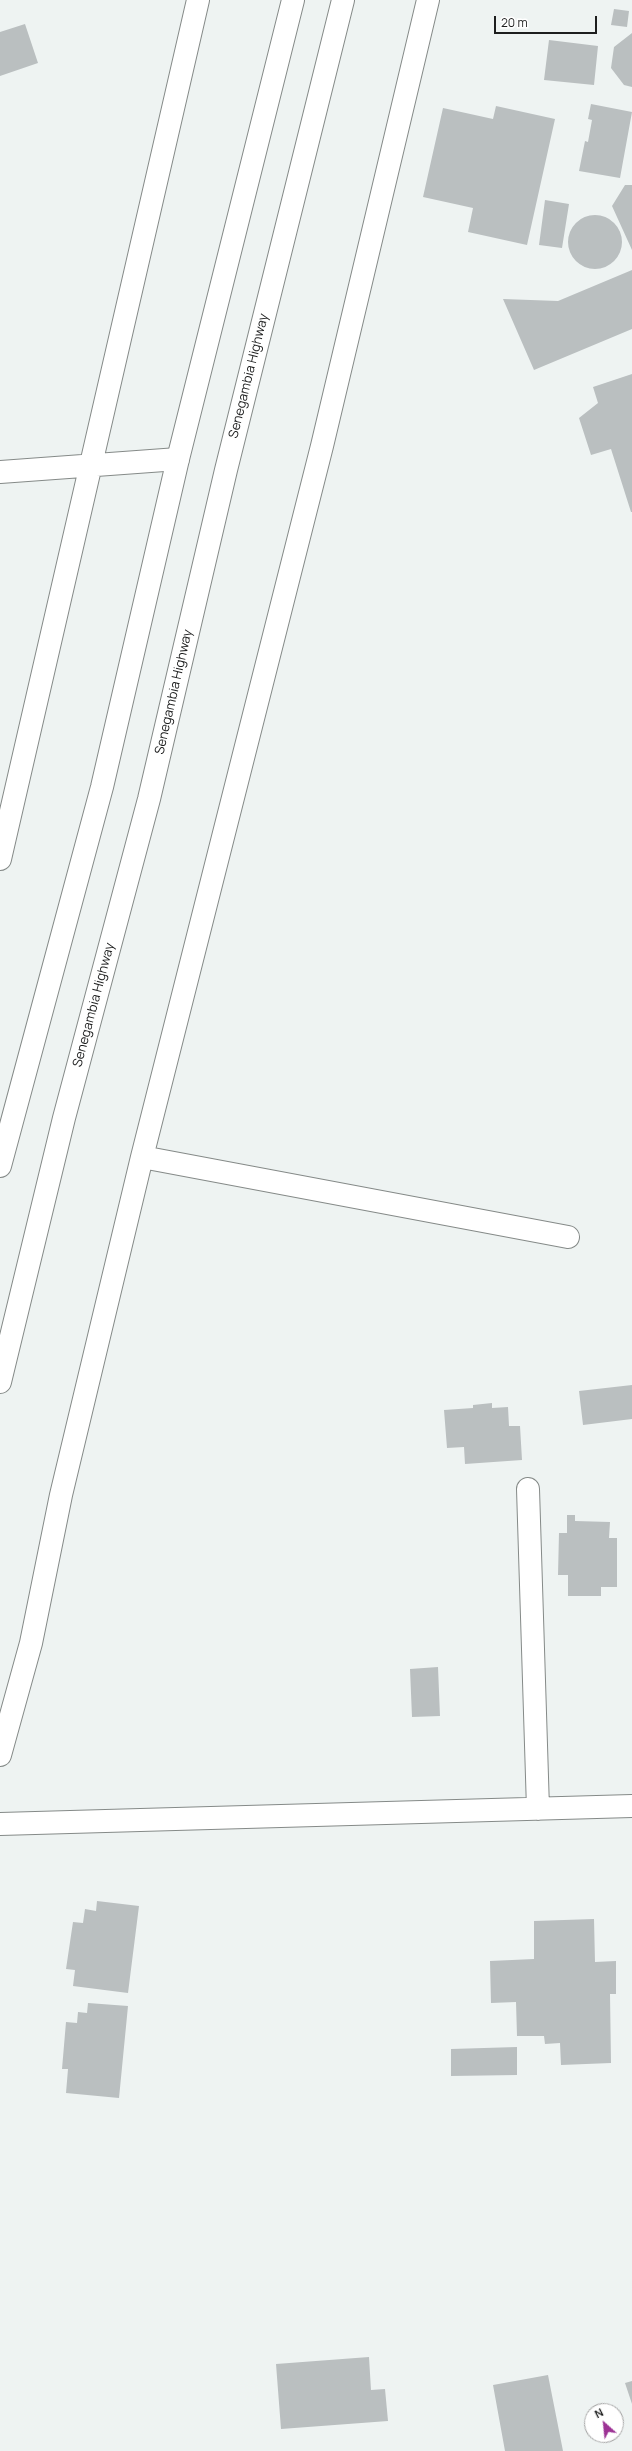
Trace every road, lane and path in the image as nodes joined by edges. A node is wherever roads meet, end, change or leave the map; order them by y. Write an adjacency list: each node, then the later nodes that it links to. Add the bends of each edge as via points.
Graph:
1 (198, 0): 6 (street)
2 (293, 0): 5 (street)
3 (343, 0): 12 (street, Senegambia Highway, via 226,470 149,799 64,1118)
4 (428, 0): 9 (street, via 320,453)
5 (178, 459): 6 (street); 10 (street, via 102,787)
6 (90, 465): 7 (street); 8 (street)
7 (0, 472)
8 (0, 859)
9 (142, 1157): 11 (street); 14 (street, via 61,1495 31,1643)
10 (0, 1166)
11 (568, 1237)
12 (0, 1382)
13 (528, 1489): 16 (street)
14 (0, 1755)
15 (632, 1806): 16 (street)
16 (538, 1809): 17 (street)
17 (0, 1824)

